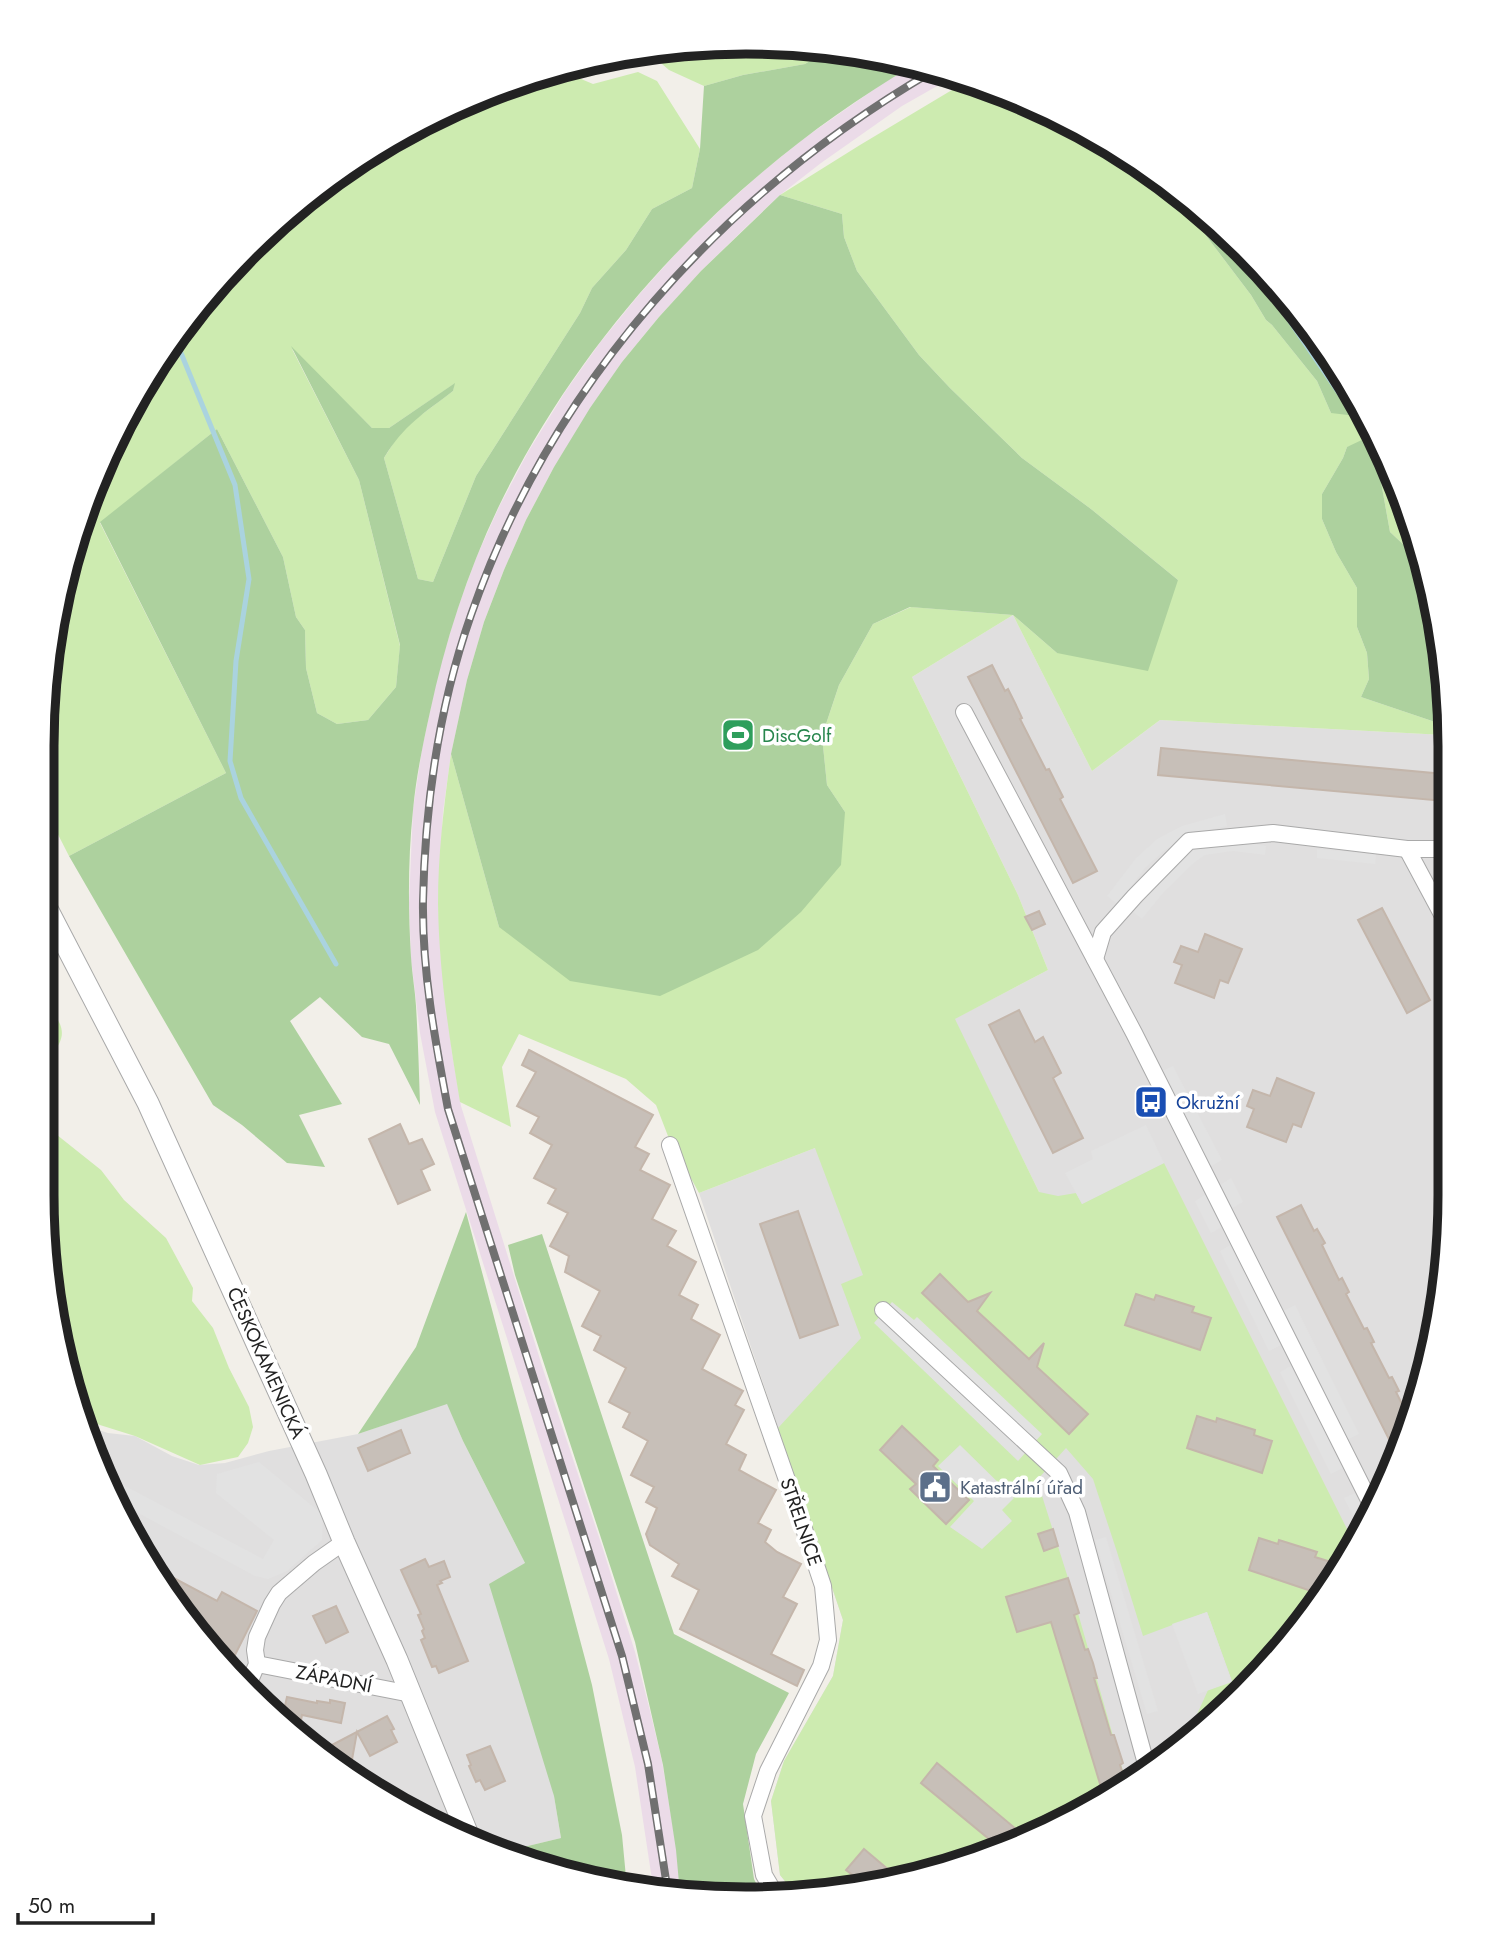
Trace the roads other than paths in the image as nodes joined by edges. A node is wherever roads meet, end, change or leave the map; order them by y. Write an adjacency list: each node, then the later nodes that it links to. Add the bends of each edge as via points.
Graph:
1 (964, 712): 6 (street)
2 (1407, 849): 3 (street); 4 (street); 6 (street, via 1273,833 1189,841 1103,932)
3 (1438, 849)
4 (1438, 907)
5 (54, 922): 10 (street, ČESKOKAMENICKÁ, via 148,1103)
6 (1095, 959): 9 (street)
7 (670, 1145): 16 (street, STŘELNICE, via 823,1586 828,1640 821,1666 768,1771 754,1816 764,1875)
8 (883, 1310): 14 (street, via 1059,1473 1077,1512)
9 (1368, 1497)
10 (344, 1542): 11 (street, via 279,1593 257,1637); 13 (street, ČESKOKAMENICKÁ)
11 (257, 1664): 12 (street); 13 (street, ZÁPADNÍ)
12 (251, 1678)
13 (411, 1695): 15 (street, ČESKOKAMENICKÁ)
14 (1145, 1760)
15 (464, 1826)
16 (770, 1886)

